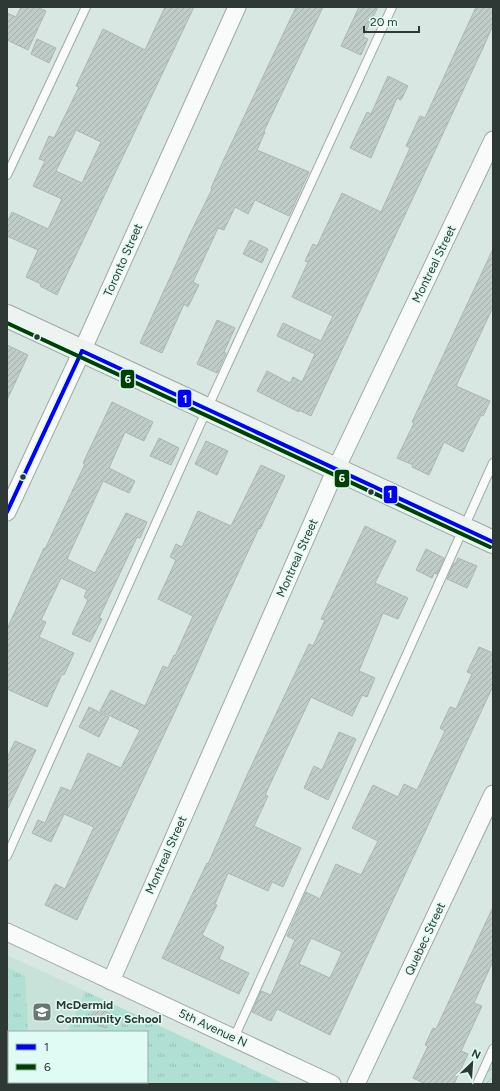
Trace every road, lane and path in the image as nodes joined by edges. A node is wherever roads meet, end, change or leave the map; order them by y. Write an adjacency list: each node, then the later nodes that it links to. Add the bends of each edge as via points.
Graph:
1 (86, 7): 5 (lane)
2 (237, 7): 7 (street, Toronto Street)
3 (392, 7): 8 (lane)
4 (493, 140): 10 (street, Montreal Street)
5 (7, 175)
6 (7, 316): 7 (street)
7 (82, 351): 8 (street); 11 (street, Toronto Street)
8 (207, 409): 10 (street); 15 (lane)
9 (493, 463): 12 (lane)
10 (336, 469): 12 (street); 17 (street, Montreal Street)
11 (7, 512)
12 (463, 528): 13 (street); 18 (lane)
13 (493, 542)
14 (493, 794): 21 (street, Quebec Street)
15 (7, 856)
16 (7, 932): 17 (street, 5th Avenue N)
17 (111, 981): 18 (street, 5th Avenue N)
18 (234, 1038): 20 (street, 5th Avenue N)
19 (493, 1049): 22 (lane)
20 (332, 1084)
21 (356, 1084)
22 (477, 1084)

